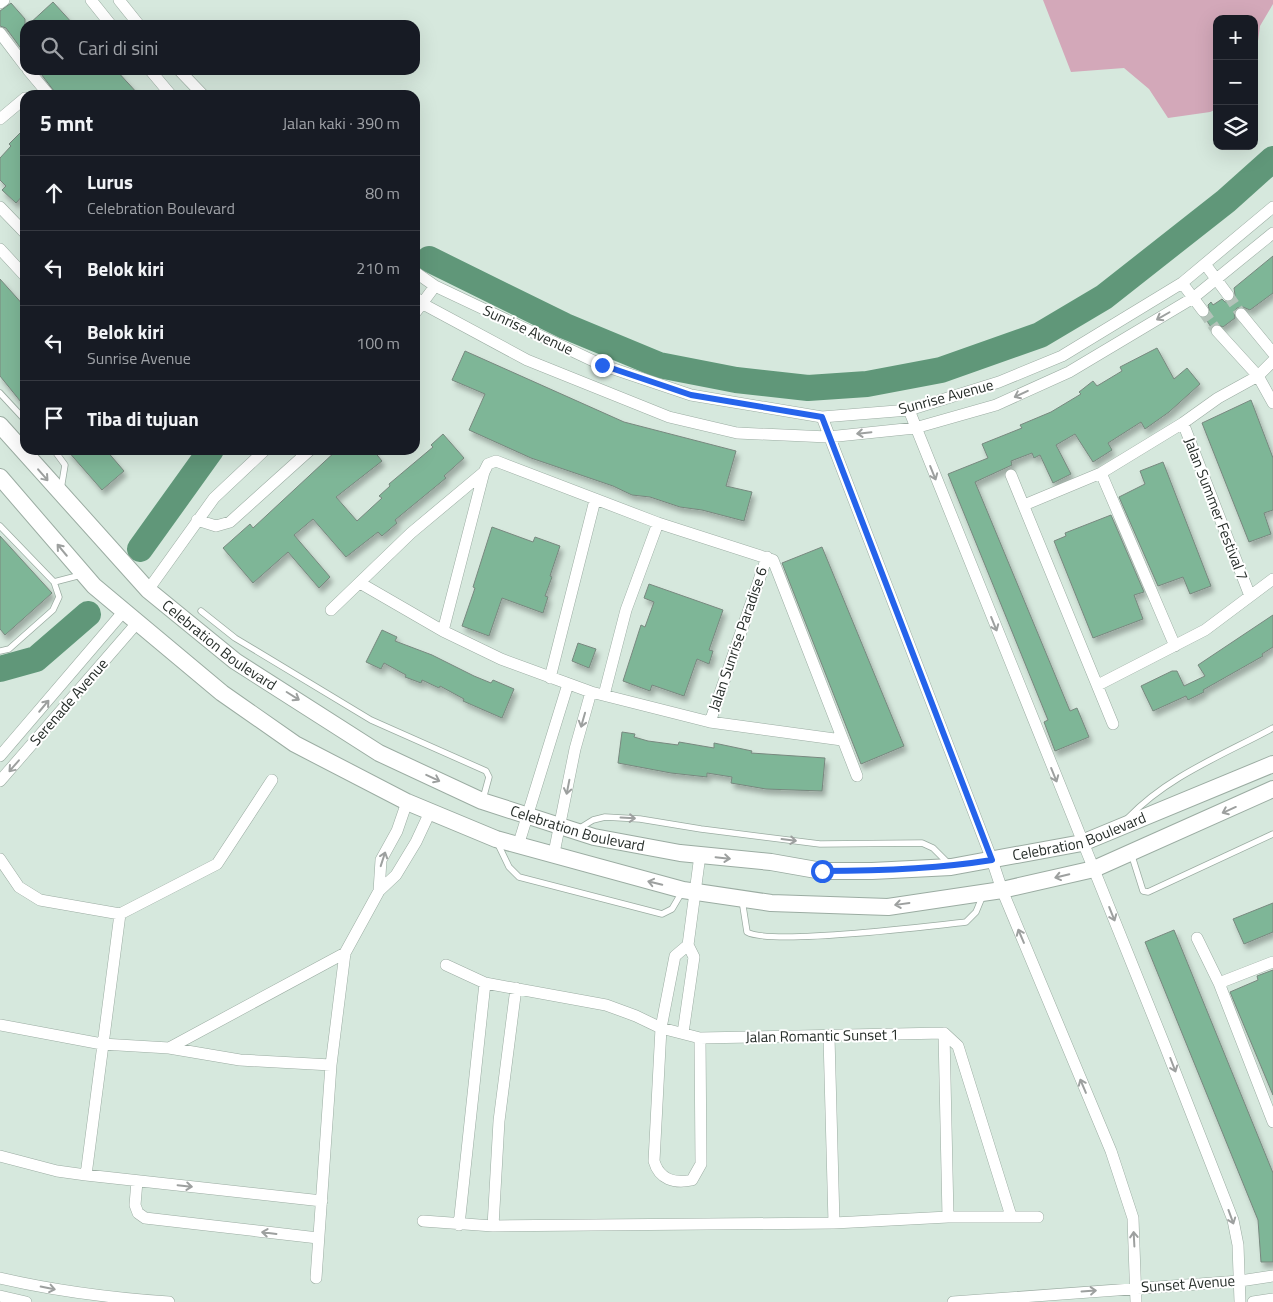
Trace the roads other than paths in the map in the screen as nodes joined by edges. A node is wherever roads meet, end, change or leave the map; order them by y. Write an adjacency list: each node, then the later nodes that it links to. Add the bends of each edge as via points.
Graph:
1 (4, 0): 4 (street)
2 (91, 0): 5 (street)
3 (119, 0): 6 (street)
4 (0, 3)
5 (107, 20)
6 (135, 20)
7 (0, 33): 8 (street)
8 (20, 59)
9 (32, 75): 12 (street)
10 (154, 75): 15 (street)
11 (183, 75): 16 (street)
12 (40, 86): 13 (street); 14 (street)
13 (35, 90)
14 (44, 90)
15 (168, 90)
16 (198, 90)
17 (20, 102): 18 (street)
18 (0, 119)
19 (0, 207): 21 (street)
20 (1273, 207): 24 (street, Sunrise Avenue)
21 (20, 228)
22 (1273, 233): 27 (street, Sunrise Avenue)
23 (0, 249): 25 (street)
24 (1205, 264): 27 (street); 28 (street, Sunrise Avenue)
25 (20, 271)
26 (420, 276): 29 (street, Sunrise Avenue)
27 (1218, 280): 30 (street); 31 (street, Sunrise Avenue)
28 (1182, 283): 31 (street); 42 (street, Sunrise Avenue, via 1062,356 999,382)
29 (435, 286): 32 (street); 44 (street, Sunrise Avenue, via 602,365 691,395)
30 (1228, 295)
31 (1194, 298): 34 (street); 47 (street, Sunrise Avenue, one-way to 47, via 1069,372 996,405)
32 (420, 299)
33 (420, 301): 48 (street, Sunrise Avenue, via 528,360 669,417 737,433)
34 (1203, 311)
35 (1241, 314): 37 (street)
36 (1217, 331): 39 (street)
37 (1273, 353)
38 (1273, 361): 39 (street)
39 (1258, 376): 41 (street); 45 (street, via 1218,398)
40 (0, 393): 43 (lane)
41 (1273, 403)
42 (909, 410): 44 (street, Sunrise Avenue); 47 (street)
43 (20, 415)
44 (822, 417): 48 (street)
45 (1183, 423): 55 (street); 70 (street, Jalan Summer Festival 7)
46 (0, 425): 49 (street, Celebration Boulevard, one-way to 49)
47 (915, 428): 48 (street, Sunrise Avenue, one-way to 48); 102 (street, one-way to 102)
48 (828, 437): 108 (street)
49 (20, 448)
50 (26, 455): 58 (street, Celebration Boulevard, one-way to 58)
51 (58, 455): 58 (lane, via 65,465)
52 (260, 455): 61 (street, via 214,498)
53 (304, 455): 61 (street, via 230,522 216,526)
54 (484, 472): 59 (street, via 488,464 496,461); 68 (street, via 411,532); 75 (street)
55 (1101, 473): 60 (street); 76 (street)
56 (1011, 475): 60 (street)
57 (0, 476): 65 (street, Celebration Boulevard, one-way to 57)
58 (59, 493): 69 (street, Celebration Boulevard)
59 (595, 500): 62 (street); 78 (street)
60 (1024, 505): 80 (street)
61 (197, 520): 69 (street)
62 (658, 523): 64 (street); 82 (street, via 626,610)
63 (0, 526): 67 (lane)
64 (767, 556): 83 (street, Jalan Sunrise Paradise 6); 86 (street, via 776,564)
65 (82, 574): 67 (lane); 72 (street, Celebration Boulevard)
66 (1273, 579): 70 (street)
67 (54, 582): 77 (lane, via 59,597 53,610 9,649)
68 (360, 583): 71 (street); 75 (street)
69 (148, 590): 93 (street, Celebration Boulevard, one-way to 93, via 235,661 379,753)
70 (1250, 596): 76 (street, via 1205,630)
71 (331, 610)
72 (124, 611): 74 (street, Celebration Boulevard); 87 (street, Serenade Avenue, one-way to 72)
73 (201, 611): 93 (lane, via 235,638 371,720 486,772 489,777)
74 (137, 623): 91 (street, Serenade Avenue, one-way to 91); 94 (street, Celebration Boulevard, via 222,693 295,744)
75 (443, 631): 78 (street)
76 (1175, 646): 80 (street)
77 (0, 651)
78 (550, 678): 79 (street)
79 (568, 684): 81 (street); 96 (street)
80 (1098, 685): 84 (street)
81 (591, 692): 82 (street); 97 (street, one-way to 97, via 575,749)
82 (604, 695): 83 (street)
83 (710, 722): 86 (street)
84 (1113, 724)
85 (1273, 728): 98 (lane, via 1172,781 1150,796)
86 (842, 740): 89 (street)
87 (0, 756)
88 (1273, 764): 98 (street, Celebration Boulevard)
89 (857, 776)
90 (272, 780): 116 (street, via 217,864)
91 (0, 781)
92 (1273, 789): 105 (street, Celebration Boulevard, one-way to 105)
93 (482, 801): 96 (street, Celebration Boulevard)
94 (407, 802): 95 (street, Celebration Boulevard); 113 (street, one-way to 94, via 381,860)
95 (430, 812): 101 (street, Celebration Boulevard); 113 (street, via 396,874)
96 (527, 814): 97 (street, Celebration Boulevard); 103 (street)
97 (560, 826): 99 (street, Celebration Boulevard); 104 (street)
98 (1118, 828): 102 (street, Celebration Boulevard)
99 (576, 831): 106 (street, Celebration Boulevard); 109 (lane, one-way to 109, via 593,820 605,817 820,844 922,843 933,848)
100 (1273, 834): 105 (lane, via 1148,892 1143,891)
101 (496, 839): 103 (street, Celebration Boulevard); 111 (lane, via 509,867 519,877 662,914 672,909)
102 (1082, 843): 108 (street, Celebration Boulevard); 110 (street)
103 (518, 846): 104 (street, Celebration Boulevard)
104 (554, 853): 111 (street, Celebration Boulevard, one-way to 104, via 590,866)
105 (1131, 853): 110 (street, Celebration Boulevard)
106 (700, 855): 109 (street, Celebration Boulevard, one-way to 109, via 822,871); 111 (street)
107 (0, 859): 116 (street, via 19,887 40,900)
108 (992, 860): 109 (street, Celebration Boulevard); 112 (street)
109 (951, 867)
110 (1094, 869): 112 (street, Celebration Boulevard, one-way to 112); 152 (street, one-way to 152, via 1233,1220)
111 (689, 890): 115 (street, Celebration Boulevard); 118 (street)
112 (1002, 890): 114 (street, Celebration Boulevard); 153 (street, one-way to 112, via 1133,1218 1119,1176)
113 (379, 891): 119 (street)
114 (984, 892): 115 (street, Celebration Boulevard, one-way to 115, via 888,907); 115 (lane, via 976,912 966,922 845,934 750,934 746,928)
115 (742, 900)
116 (120, 914): 133 (street)
117 (1197, 938): 124 (street)
118 (688, 945): 122 (street, via 676,956); 125 (street, via 694,957)
119 (345, 953): 134 (street); 135 (street)
120 (1273, 962): 124 (street)
121 (446, 965): 123 (street, Jalan Romantic Sunset 1)
122 (668, 982): 125 (street); 128 (street)
123 (485, 983): 126 (street, Jalan Romantic Sunset 1); 146 (street)
124 (1219, 983): 136 (street)
125 (691, 985): 130 (street)
126 (516, 988): 128 (street, Jalan Romantic Sunset 1, via 606,1005); 147 (street, via 499,1121)
127 (0, 1025): 133 (street)
128 (661, 1028): 130 (street, Jalan Romantic Sunset 1); 132 (street, via 654,1161 659,1174 669,1180 692,1180 701,1164)
129 (944, 1032): 131 (street, Jalan Romantic Sunset 1); 141 (street, via 958,1046); 142 (street)
130 (683, 1033): 132 (street, Jalan Romantic Sunset 1)
131 (829, 1037): 132 (street, Jalan Romantic Sunset 1); 145 (street)
132 (700, 1038)
133 (102, 1044): 134 (street); 138 (street)
134 (169, 1048): 135 (street, via 240,1060)
135 (331, 1065): 140 (street)
136 (1273, 1122)
137 (0, 1156): 138 (street)
138 (86, 1175): 139 (street)
139 (137, 1181): 140 (street, one-way to 140); 148 (street, one-way to 139, via 145,1218 135,1205)
140 (322, 1201): 148 (street)
141 (1012, 1216): 142 (street); 143 (street)
142 (948, 1217): 145 (street)
143 (1038, 1217)
144 (424, 1221): 146 (street)
145 (834, 1223): 147 (street)
146 (459, 1226): 147 (street)
147 (493, 1226)
148 (318, 1238): 151 (street)
149 (1273, 1276): 152 (street, Sunset Avenue)
150 (0, 1278): 157 (street, one-way to 157, via 49,1289)
151 (316, 1278)
152 (1240, 1281): 153 (street, Sunset Avenue); 160 (street)
153 (1136, 1288): 158 (street, Sunset Avenue, one-way to 153); 159 (street)
154 (0, 1296): 156 (street)
155 (1269, 1301): 161 (street, Sunset Avenue)
156 (26, 1302)
157 (169, 1302)
158 (953, 1302)
159 (1136, 1302)
160 (1240, 1302)
161 (1253, 1302)

